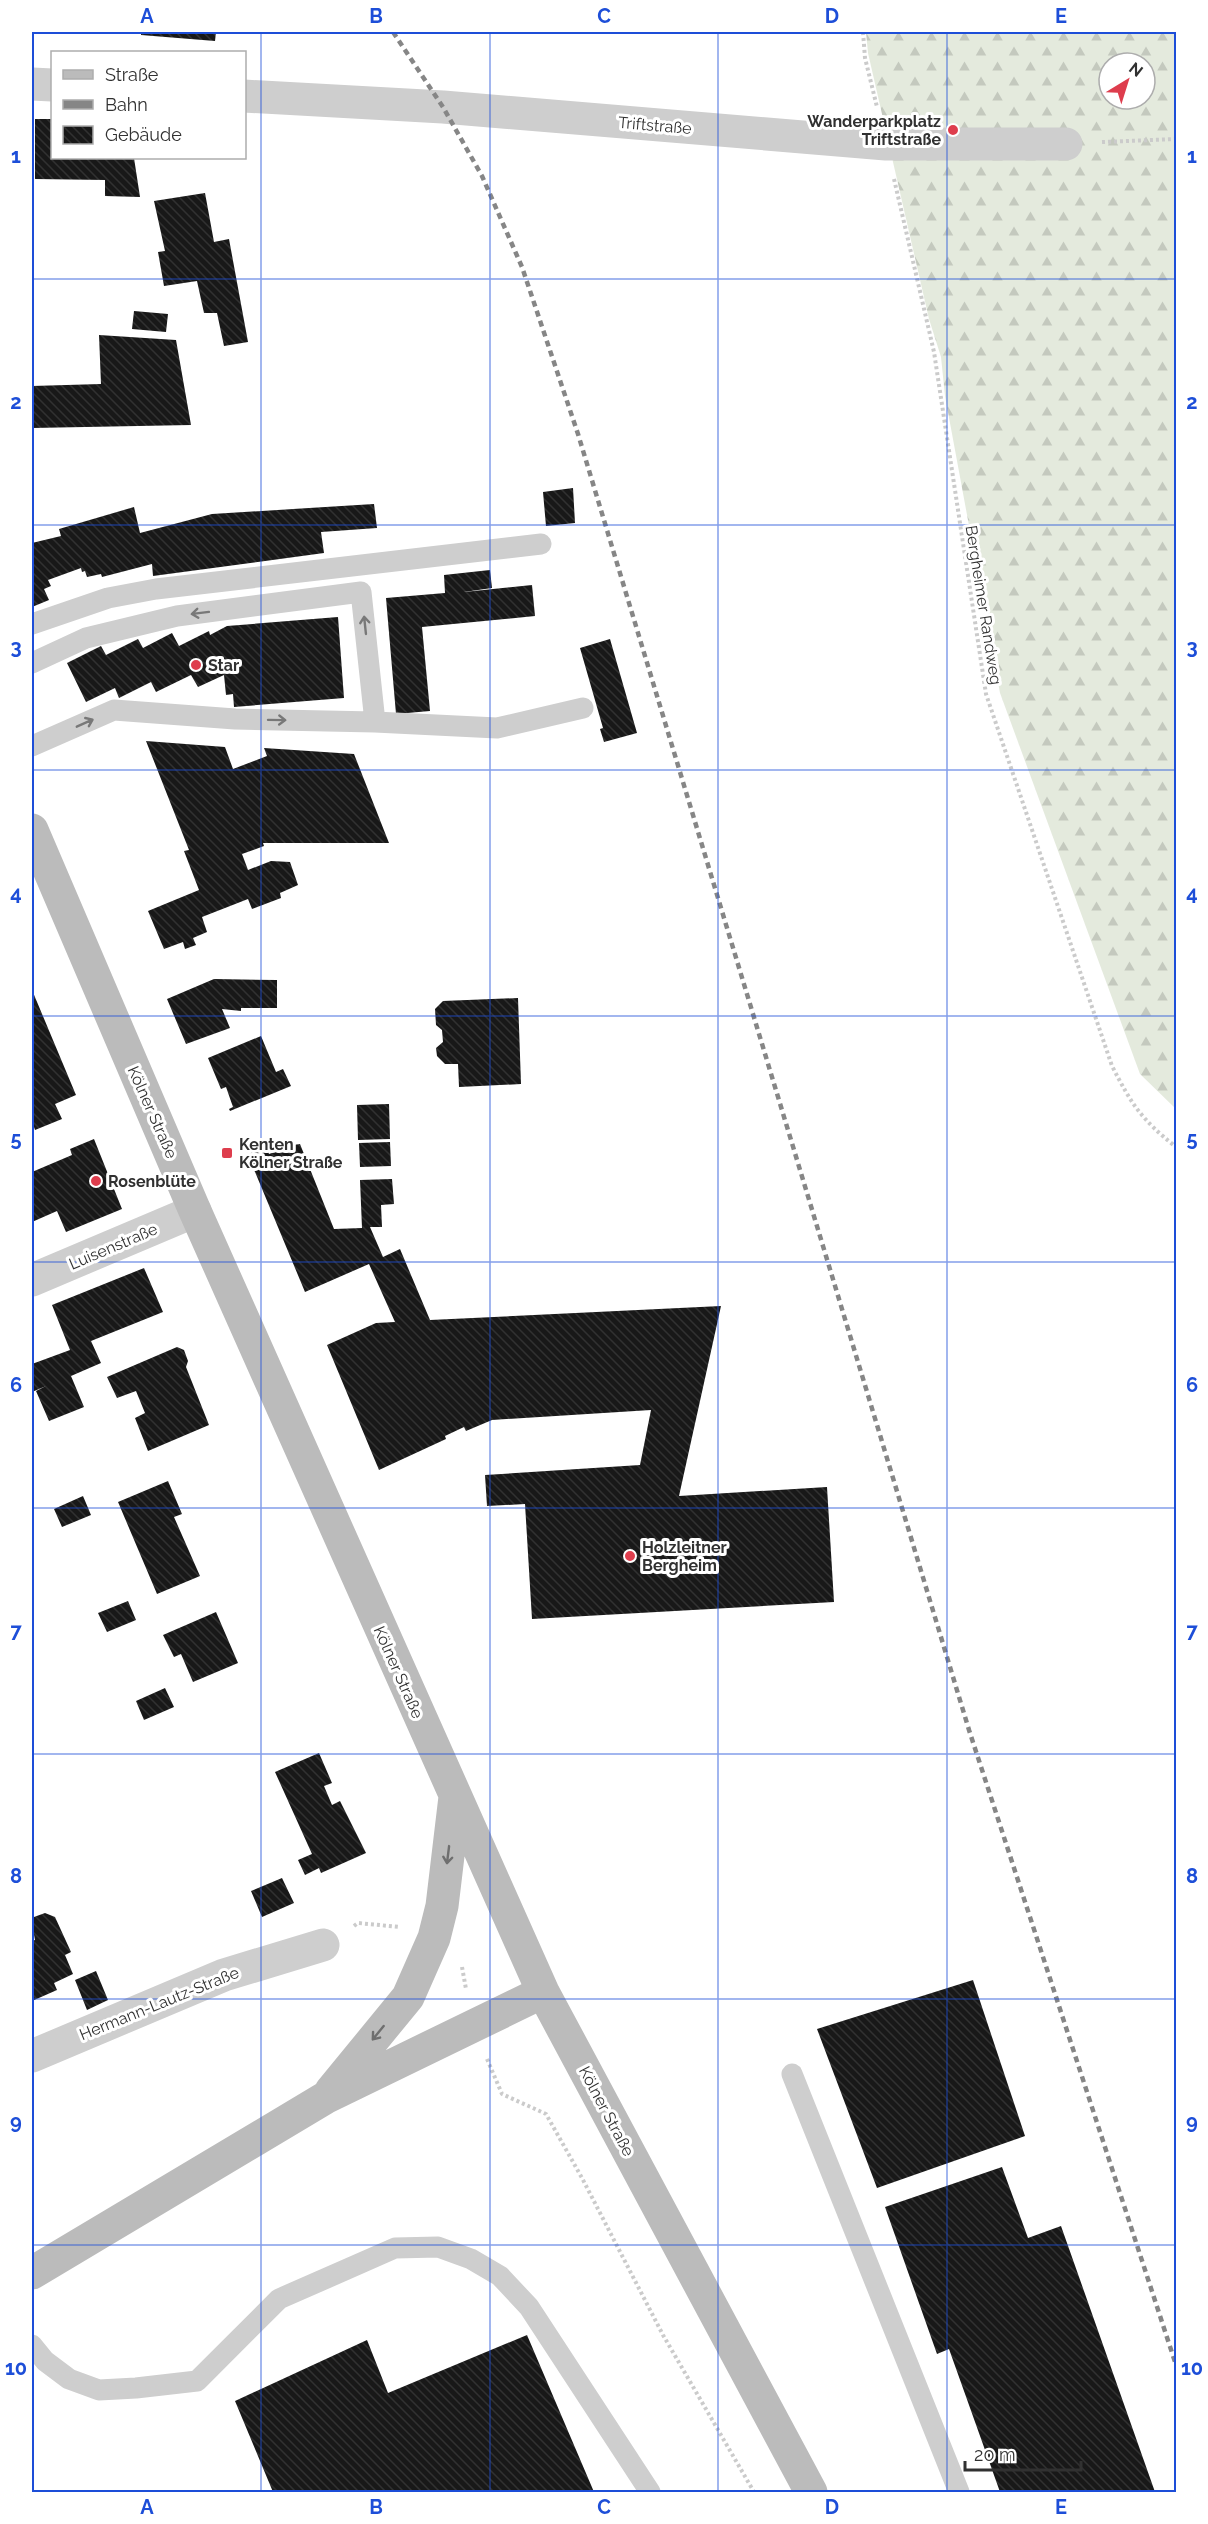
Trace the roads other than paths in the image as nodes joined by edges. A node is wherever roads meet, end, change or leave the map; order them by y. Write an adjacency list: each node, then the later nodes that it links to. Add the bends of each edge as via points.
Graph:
1 (32, 84): 2 (street)
2 (51, 85)
3 (246, 96): 4 (street, Triftstraße, via 443,107 886,144)
4 (1066, 144)
5 (541, 544): 6 (lane, via 156,589 108,598)
6 (32, 624)
7 (32, 663): 9 (lane, one-way to 7, via 361,592 177,616 86,638)
8 (583, 708): 9 (lane, via 496,728)
9 (375, 722): 10 (lane, one-way to 9, via 114,710 235,719)
10 (32, 746)
11 (32, 830): 12 (main road, Kölner Straße)
12 (195, 1211): 13 (street, Luisenstraße); 14 (main road, Kölner Straße)
13 (32, 1280)
14 (455, 1797): 16 (main road, Kölner Straße); 19 (main road, one-way to 19, via 442,1906 434,1938 408,1997)
15 (323, 1945): 17 (street, Hermann-Lautz-Straße, via 224,1975)
16 (543, 1992): 19 (main road); 23 (main road, Kölner Straße)
17 (32, 2056)
18 (792, 2074): 24 (lane)
19 (325, 2098): 20 (main road)
20 (32, 2273)
21 (32, 2345): 22 (lane, via 69,2379 99,2390 197,2381 279,2299 395,2248 438,2247 471,2259 500,2276 529,2307)
22 (650, 2493)
23 (811, 2493)
24 (959, 2493)

